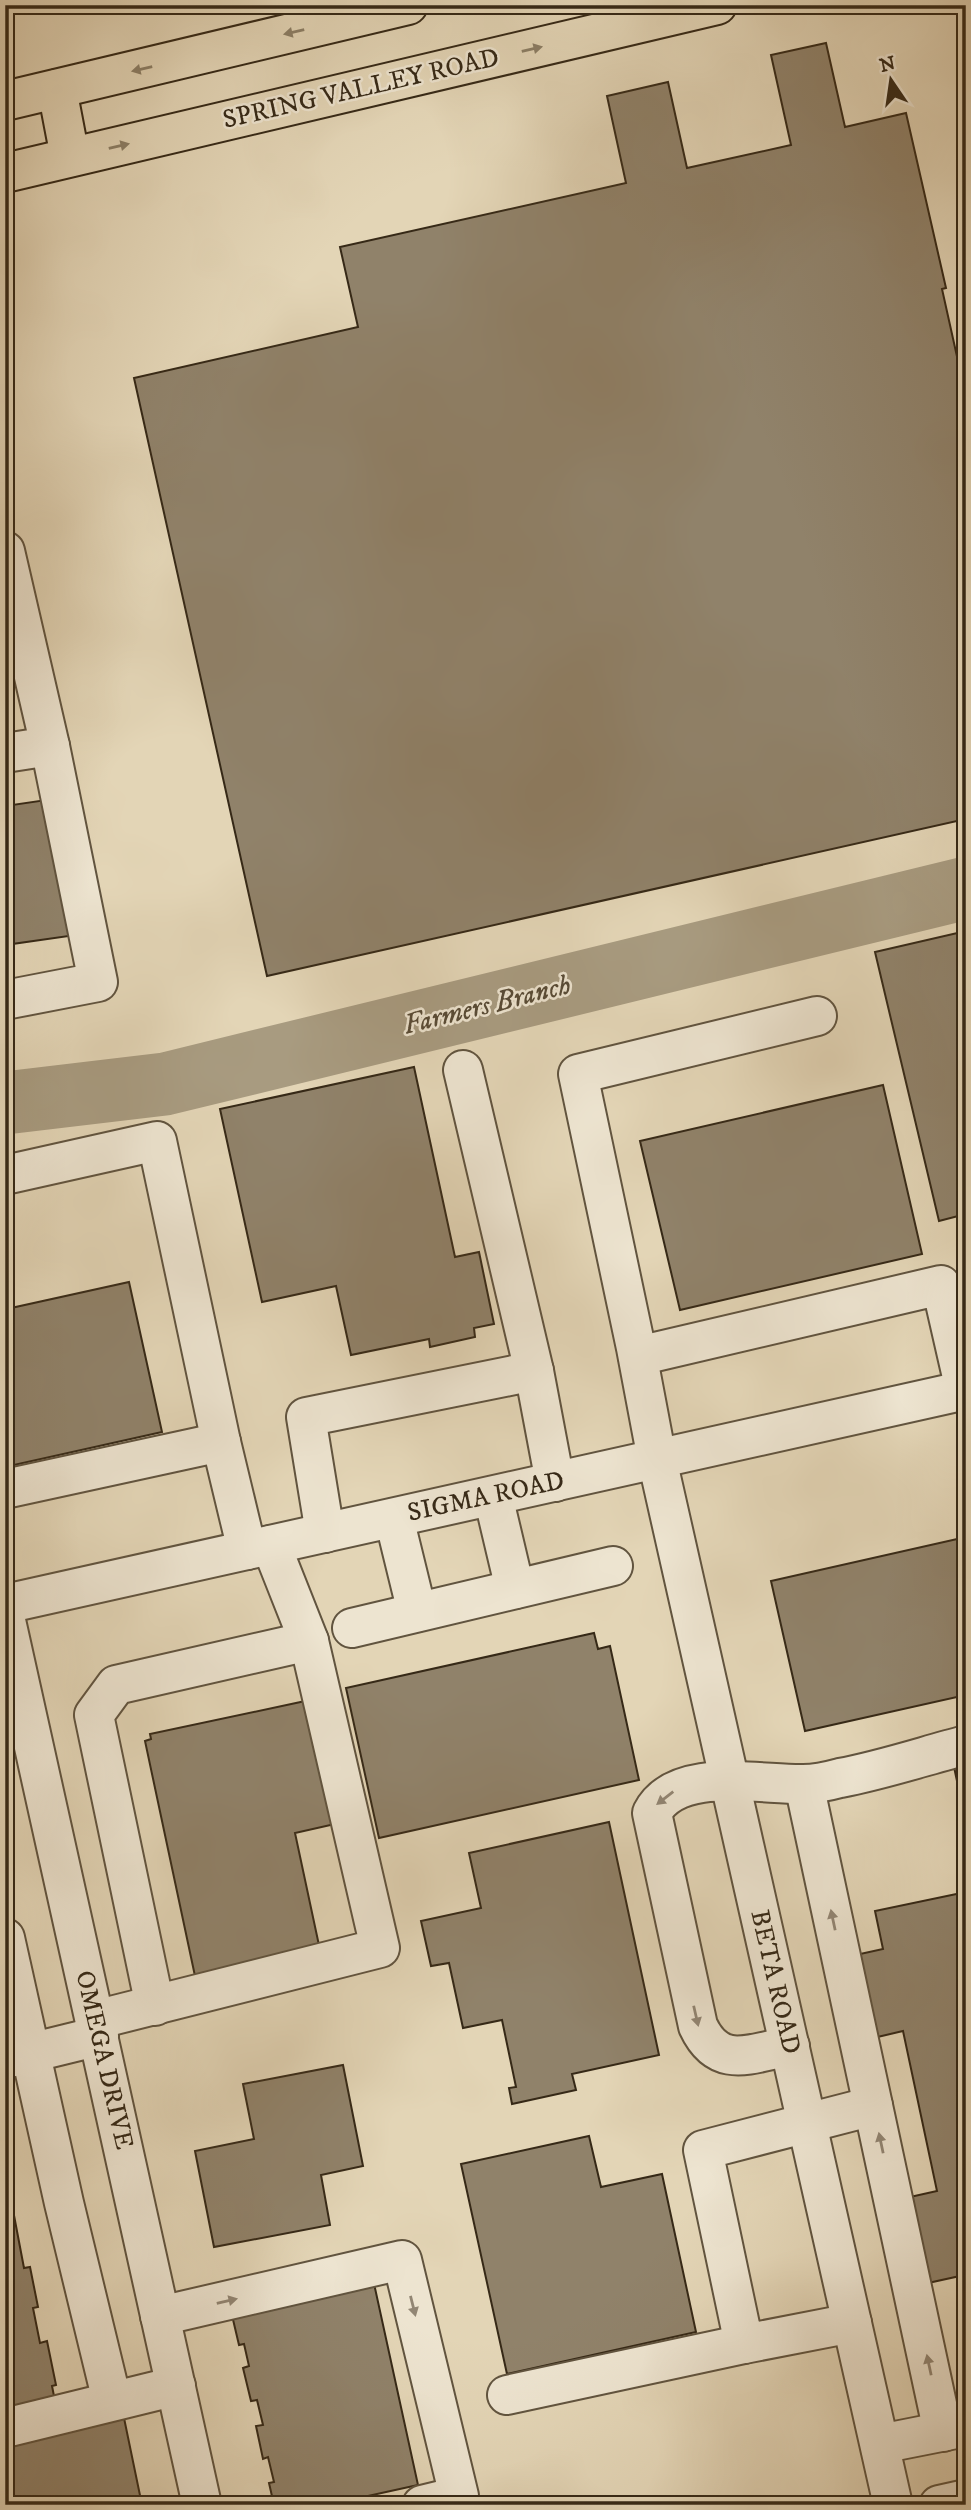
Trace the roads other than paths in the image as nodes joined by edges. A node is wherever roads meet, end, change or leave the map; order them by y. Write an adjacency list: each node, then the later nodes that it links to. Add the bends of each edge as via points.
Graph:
1 (408, 5): 3 (main road)
2 (718, 5): 6 (main road, SPRING VALLEY ROAD, one-way to 2)
3 (343, 13): 4 (main road, one-way to 4)
4 (57, 89): 5 (main road); 6 (main road)
5 (5, 101)
6 (71, 157): 7 (main road, SPRING VALLEY ROAD)
7 (5, 173)
8 (5, 551): 9 (street)
9 (50, 746): 10 (street); 11 (street, via 98,982)
10 (5, 752)
11 (5, 1000)
12 (817, 1016): 15 (street, BETA ROAD, via 578,1074)
13 (463, 1070): 16 (street)
14 (5, 1175): 18 (street, via 157,1141)
15 (638, 1356): 17 (street, via 941,1285); 19 (street, BETA ROAD)
16 (534, 1371): 20 (street); 24 (street, via 306,1417)
17 (966, 1390): 19 (street, SIGMA ROAD)
18 (222, 1442): 21 (street); 25 (street)
19 (657, 1459): 20 (street, SIGMA ROAD); 34 (street, BETA ROAD)
20 (555, 1482): 22 (street, SIGMA ROAD)
21 (5, 1489)
22 (493, 1496): 23 (street, SIGMA ROAD); 27 (street)
23 (394, 1518): 24 (street, SIGMA ROAD); 29 (street)
24 (325, 1533): 25 (street, SIGMA ROAD)
25 (259, 1548): 28 (street, SIGMA ROAD); 32 (street)
26 (613, 1566): 27 (street)
27 (515, 1589): 29 (street)
28 (5, 1604)
29 (417, 1612): 31 (street)
30 (5, 1616): 38 (street, OMEGA DRIVE)
31 (352, 1628)
32 (309, 1641): 37 (street, via 116,1685 94,1715); 37 (street, via 380,1948)
33 (966, 1745): 35 (street)
34 (729, 1779): 35 (street); 39 (street, BETA ROAD); 39 (street, one-way to 39, via 678,1789 652,1813 698,2026 717,2052 731,2057)
35 (804, 1784): 41 (street, one-way to 35)
36 (5, 1938): 40 (street)
37 (155, 2006): 38 (street)
38 (97, 2028): 40 (street); 43 (street, OMEGA DRIVE)
39 (790, 2046): 42 (street, BETA ROAD)
40 (19, 2056): 48 (street, via 64,2203)
41 (873, 2106): 42 (street); 50 (street, one-way to 41)
42 (807, 2122): 44 (street, BETA ROAD); 45 (street, via 703,2150)
43 (160, 2316): 46 (street, OMEGA DRIVE); 54 (street, one-way to 54, via 402,2260 459,2496)
44 (852, 2323): 45 (street); 51 (street, BETA ROAD)
45 (744, 2344): 47 (street)
46 (176, 2386): 48 (street); 53 (street, OMEGA DRIVE)
47 (507, 2395)
48 (113, 2401): 49 (street)
49 (5, 2428)
50 (954, 2429): 51 (street)
51 (880, 2444): 55 (street, BETA ROAD)
52 (966, 2499): 56 (street)
53 (202, 2505)
54 (422, 2505)
55 (893, 2505)
56 (939, 2505)

